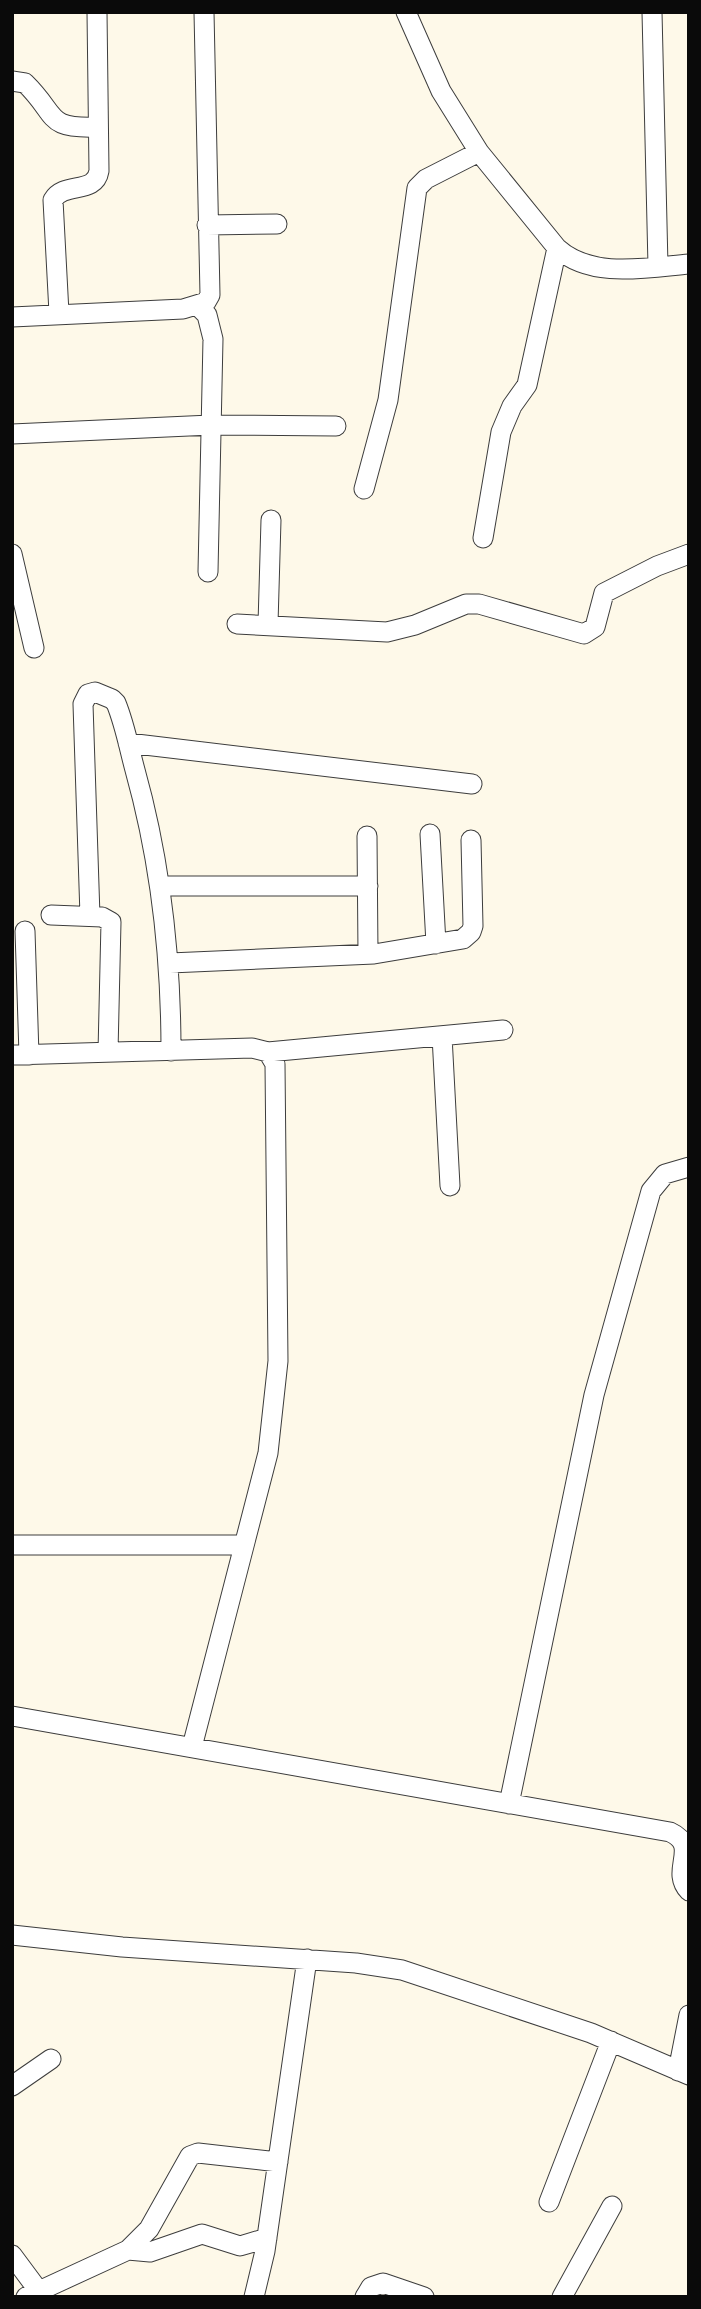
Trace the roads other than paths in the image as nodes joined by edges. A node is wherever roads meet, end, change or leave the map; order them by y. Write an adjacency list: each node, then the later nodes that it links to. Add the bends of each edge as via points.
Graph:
1 (97, 12): 6 (street)
2 (204, 12): 9 (street)
3 (406, 12): 7 (street, via 440,91)
4 (652, 12): 12 (street)
5 (12, 81): 6 (street, via 25,83 65,127)
6 (98, 127): 14 (street, via 98,178 90,185 59,192 53,200)
7 (479, 152): 10 (street); 19 (street, via 426,178 417,188 388,400)
8 (277, 224): 9 (street)
9 (207, 225): 13 (street, via 209,295)
10 (556, 248): 12 (street, via 594,268); 21 (street, via 527,385 501,432)
11 (689, 264): 12 (street)
12 (658, 266)
13 (199, 307): 14 (street); 16 (street, via 207,315 213,339)
14 (59, 313): 15 (street)
15 (12, 317)
16 (211, 425): 17 (street); 18 (street); 24 (street)
17 (337, 426)
18 (12, 435)
19 (364, 489)
20 (271, 520): 26 (street)
21 (483, 538)
22 (12, 554): 27 (street)
23 (689, 554): 26 (street, via 604,593 595,627 584,634 479,604 466,604 387,632)
24 (208, 572)
25 (237, 624): 26 (street)
26 (268, 624)
27 (34, 648)
28 (128, 743): 29 (street); 33 (street); 36 (street, via 113,699 88,694 83,704)
29 (472, 784)
30 (430, 834): 38 (street)
31 (368, 836): 34 (street)
32 (471, 841): 38 (street, via 471,932 463,939)
33 (162, 886): 34 (street); 40 (street)
34 (368, 886): 39 (street)
35 (51, 915): 36 (street)
36 (90, 916): 44 (street, via 108,919 112,927)
37 (24, 931): 46 (street)
38 (436, 944): 39 (street)
39 (368, 954): 40 (street)
40 (170, 963): 43 (street)
41 (503, 1031): 42 (street)
42 (442, 1036): 45 (street); 48 (street)
43 (171, 1051): 44 (street); 45 (street, via 252,1048)
44 (108, 1052): 46 (street)
45 (268, 1052): 50 (street, via 276,1078 278,1361 268,1453)
46 (21, 1055)
47 (689, 1167): 53 (street, via 657,1181 640,1229 594,1395)
48 (450, 1186)
49 (12, 1545): 50 (street)
50 (243, 1545): 52 (street)
51 (12, 1716): 52 (street)
52 (192, 1747): 53 (street)
53 (509, 1804): 54 (street, via 677,1835 688,1847 682,1877)
54 (689, 1891)
55 (12, 1934): 56 (street, via 122,1947)
56 (307, 1959): 58 (street, via 402,1970); 62 (street)
57 (689, 2015): 60 (street)
58 (611, 2042): 60 (street); 63 (street)
59 (51, 2059): 61 (street)
60 (683, 2073)
61 (12, 2086)
62 (278, 2162): 65 (street); 66 (street, via 198,2153 190,2156 149,2229)
63 (549, 2202)
64 (612, 2206): 72 (street)
65 (267, 2238): 66 (street, via 240,2246 202,2234 150,2252); 69 (street)
66 (128, 2250): 68 (street)
67 (12, 2255): 68 (street)
68 (32, 2293)
69 (254, 2297)
70 (365, 2297): 71 (street, via 375,2284 383,2283)
71 (424, 2297)
72 (562, 2297)

